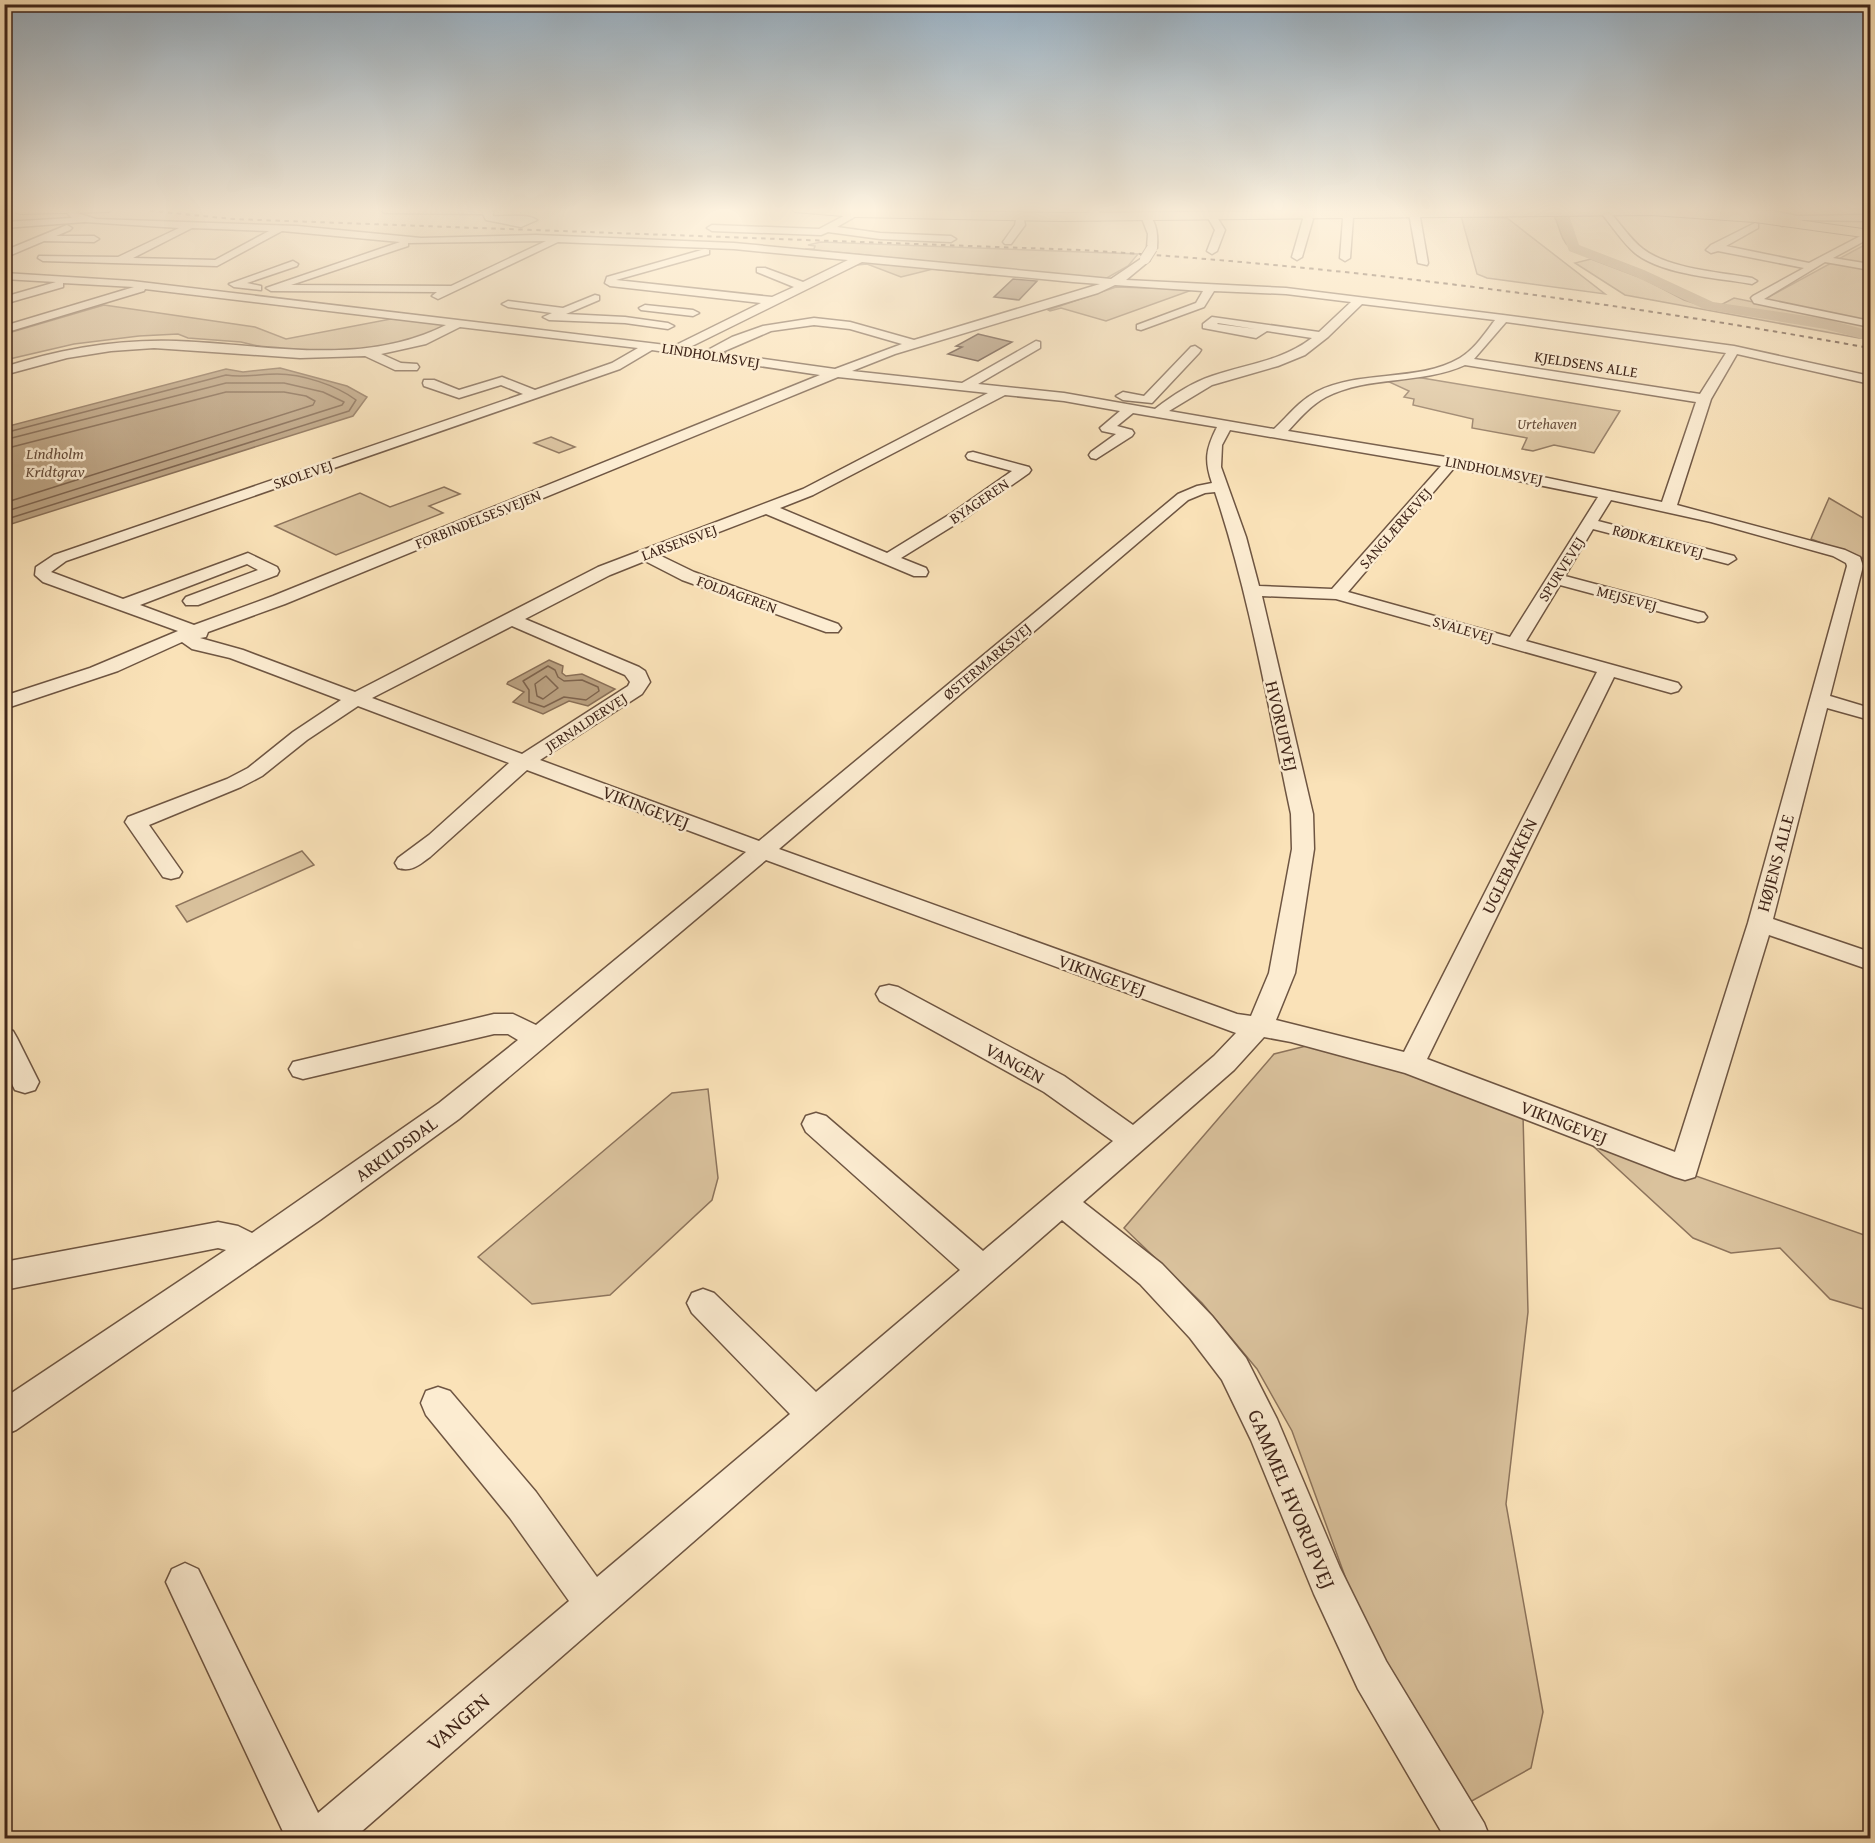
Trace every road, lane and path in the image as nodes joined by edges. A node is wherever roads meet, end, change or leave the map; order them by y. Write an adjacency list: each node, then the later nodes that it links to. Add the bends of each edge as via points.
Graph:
1 (28, 294): 12 (street)
2 (123, 294): 27 (street)
3 (216, 294): 18 (street, LINDHOLMSVEJ)
4 (440, 294): 18 (street)
5 (710, 294): 13 (street)
6 (788, 294): 13 (street)
7 (1081, 294): 30 (street)
8 (1207, 294): 21 (street, via 1200,305)
9 (1327, 294): 11 (street)
10 (1764, 294): 24 (street, via 1758,301)
11 (1360, 300): 20 (street); 29 (street)
12 (4, 301)
13 (774, 301): 33 (street)
14 (598, 302): 16 (street)
15 (508, 304): 16 (street)
16 (563, 311): 19 (street)
17 (693, 313): 22 (street, via 641,308)
18 (399, 316): 23 (street, LINDHOLMSVEJ)
19 (549, 317): 22 (street); 28 (street)
20 (1503, 318): 35 (street); 38 (street)
21 (1165, 319): 26 (street); 29 (street, via 1197,324 1216,318)
22 (625, 321): 25 (street)
23 (459, 323): 28 (street, LINDHOLMSVEJ); 36 (street, via 420,341)
24 (1870, 324)
25 (668, 326)
26 (1140, 327)
27 (4, 330)
28 (516, 330): 32 (street, LINDHOLMSVEJ)
29 (1320, 336): 43 (street, via 1286,358)
30 (914, 344): 37 (street, via 819,321 768,328); 42 (street, FORBINDELSESVEJEN); 44 (street, FORBINDELSESVEJEN)
31 (1036, 345): 47 (street)
32 (650, 346): 33 (street, LINDHOLMSVEJ); 49 (street, SKOLEVEJ, via 616,366)
33 (675, 350): 37 (street, LINDHOLMSVEJ)
34 (1195, 350): 40 (street)
35 (1734, 350): 45 (street); 51 (street)
36 (366, 352): 39 (street, via 399,367); 41 (street, via 324,354 148,345 70,354)
37 (709, 354): 42 (street, LINDHOLMSVEJ)
38 (1464, 361): 51 (street, KJELDSENS ALLE); 56 (street, via 1330,391 1311,401)
39 (413, 367)
40 (1176, 370): 43 (street); 50 (street, via 1147,400)
41 (4, 371)
42 (833, 373): 44 (street, LINDHOLMSVEJ); 55 (street, FORBINDELSESVEJEN)
43 (1210, 373): 53 (street)
44 (848, 375): 47 (street, LINDHOLMSVEJ); 55 (street, FORBINDELSESVEJEN)
45 (1870, 380)
46 (429, 382): 49 (street, via 459,394 502,381)
47 (964, 387): 48 (street, LINDHOLMSVEJ)
48 (1004, 390): 52 (street, LINDHOLMSVEJ); 63 (street, LARSENSVEJ)
49 (535, 394): 74 (street, SKOLEVEJ, via 60,558 42,571 49,578)
50 (1119, 396)
51 (1704, 399): 62 (street)
52 (1131, 408): 53 (street, LINDHOLMSVEJ); 58 (street, via 1107,428 1127,433)
53 (1158, 413): 54 (street, LINDHOLMSVEJ)
54 (1225, 426): 56 (street, LINDHOLMSVEJ); 60 (street, HVORUPVEJ, via 1214,456)
55 (699, 430): 78 (street, FORBINDELSESVEJEN)
56 (1277, 434): 59 (street, LINDHOLMSVEJ)
57 (973, 456): 68 (street, BYAGEREN, via 1024,470)
58 (1096, 456)
59 (1452, 462): 61 (street, LINDHOLMSVEJ); 72 (street, SANGLÆRKEVEJ)
60 (1220, 487): 71 (street, HVORUPVEJ); 87 (street, ØSTERMARKSVEJ, via 1183,497)
61 (1607, 494): 62 (street, LINDHOLMSVEJ); 64 (street, SPURVEVEJ)
62 (1668, 508): 67 (street, LINDHOLMSVEJ)
63 (769, 509): 65 (street, LARSENSVEJ); 68 (street)
64 (1589, 523): 66 (street, RØDKÆLKEVEJ); 70 (street, SPURVEVEJ)
65 (644, 554): 76 (street, LARSENSVEJ); 77 (street, FOLDAGEREN, via 688,576)
66 (1728, 558)
67 (1851, 558): 83 (street, HØJENS ALLE, via 1855,567)
68 (888, 559): 69 (street)
69 (920, 572)
70 (1555, 578): 75 (street, MEJSEVEJ); 79 (street, SPURVEVEJ)
71 (1252, 591): 72 (street, SVALEVEJ); 93 (street, HVORUPVEJ, via 1302,814 1303,849 1282,973)
72 (1337, 594): 79 (street, SVALEVEJ)
73 (192, 601): 74 (street, via 271,571 248,558)
74 (124, 605): 78 (street, SKOLEVEJ)
75 (1698, 617)
76 (509, 618): 82 (street, LARSENSVEJ); 86 (street, JERNALDERVEJ, via 632,671 640,682 635,690)
77 (832, 628)
78 (195, 634): 82 (street, VIKINGEVEJ, via 198,645 232,653); 84 (street, FORBINDELSESVEJEN, via 138,659)
79 (1515, 644): 80 (street, SVALEVEJ)
80 (1608, 669): 81 (street, SVALEVEJ); 96 (street, UGLEBAKKEN)
81 (1671, 687)
82 (356, 699): 86 (street, VIKINGEVEJ); 89 (street, via 255,772 136,822)
83 (1818, 699): 85 (street); 90 (street, HØJENS ALLE)
84 (4, 703)
85 (1870, 714)
86 (525, 761): 87 (street, VIKINGEVEJ); 88 (street, via 430,848)
87 (762, 850): 93 (street, VIKINGEVEJ, via 1235,1023); 95 (street, ARKILDSDAL)
88 (405, 863)
89 (171, 872)
90 (1760, 923): 91 (street); 101 (street, HØJENS ALLE)
91 (1870, 961)
92 (889, 994): 100 (street, VANGEN, via 1054,1084)
93 (1257, 1027): 96 (street, VIKINGEVEJ, via 1291,1032); 100 (street, VANGEN, via 1224,1063)
94 (4, 1038): 98 (street)
95 (537, 1039): 97 (street, via 513,1024 494,1024); 103 (street, ARKILDSDAL, via 449,1111)
96 (1411, 1064): 101 (street, VIKINGEVEJ)
97 (303, 1069)
98 (25, 1082)
99 (816, 1124): 104 (street)
100 (1134, 1141): 102 (street, VANGEN)
101 (1686, 1168)
102 (1062, 1202): 104 (street, VANGEN); 114 (street, GAMMEL HVORUPVEJ, via 1151,1274 1234,1369 1372,1675)
103 (249, 1252): 105 (street, via 238,1239 218,1235); 109 (street, ARKILDSDAL)
104 (982, 1270): 108 (street, VANGEN)
105 (4, 1275)
106 (703, 1303): 108 (street)
107 (438, 1403): 111 (street, via 523,1506)
108 (814, 1415): 111 (street, VANGEN)
109 (4, 1418)
110 (185, 1582): 112 (street)
111 (594, 1605): 113 (street, VANGEN)
112 (308, 1839)
113 (322, 1839)
114 (1469, 1839)

